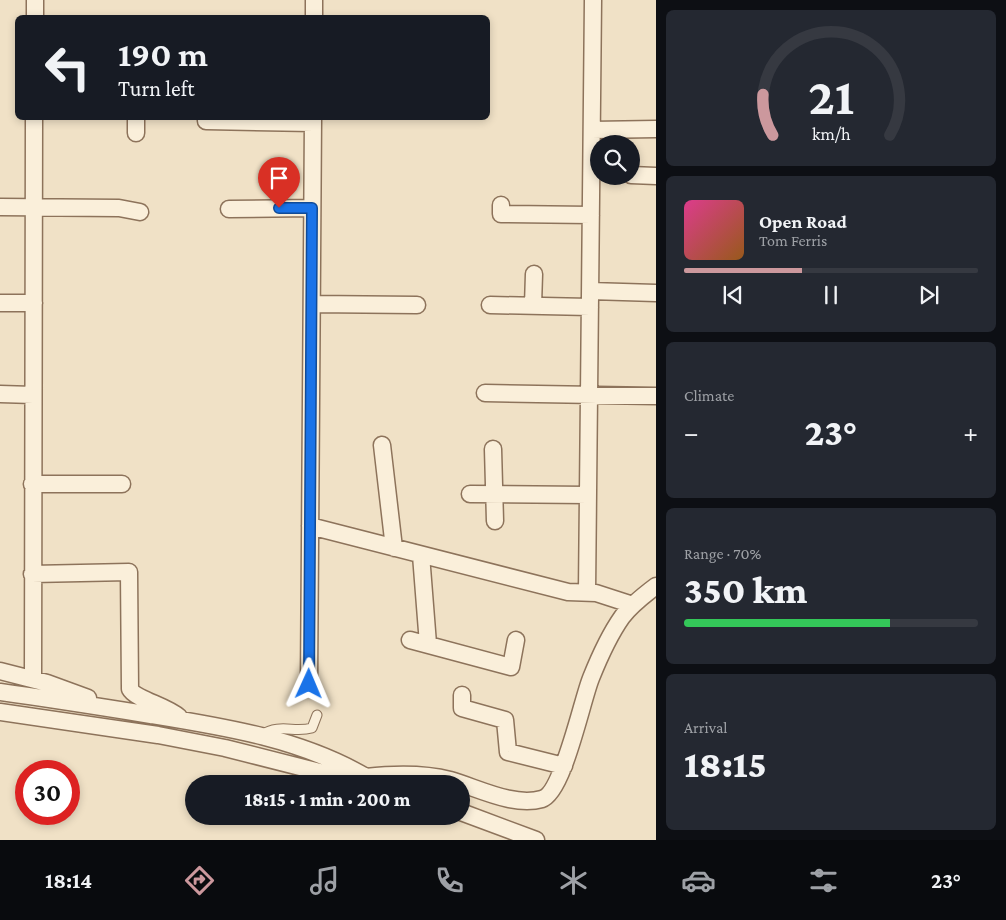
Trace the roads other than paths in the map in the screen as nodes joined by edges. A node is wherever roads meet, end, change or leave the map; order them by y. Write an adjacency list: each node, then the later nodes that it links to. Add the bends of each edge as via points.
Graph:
1 (35, 0): 4 (street)
2 (314, 0): 5 (street)
3 (593, 0): 9 (street)
4 (35, 15)
5 (314, 15)
6 (34, 120): 17 (street)
7 (206, 120): 8 (street)
8 (313, 120): 18 (street)
9 (592, 130): 10 (street); 11 (street)
10 (656, 130)
11 (592, 135)
12 (640, 175): 13 (street)
13 (656, 176)
14 (594, 185): 21 (street)
15 (501, 205): 21 (street, via 501,214)
16 (0, 207): 17 (street)
17 (34, 207): 20 (street, via 119,208); 26 (street)
18 (312, 208): 19 (street); 27 (street)
19 (229, 209)
20 (140, 212)
21 (591, 215): 24 (street)
22 (534, 274): 30 (street)
23 (656, 293): 24 (street)
24 (590, 299): 30 (street); 34 (street)
25 (0, 302): 26 (street)
26 (34, 303): 33 (street)
27 (312, 304): 28 (street); 44 (street)
28 (417, 305)
29 (490, 305): 30 (street)
30 (533, 306)
31 (485, 393): 34 (street)
32 (0, 394): 33 (street)
33 (33, 395): 38 (street)
34 (589, 395): 35 (street); 42 (street)
35 (656, 396)
36 (382, 445): 45 (street)
37 (494, 449): 41 (street)
38 (32, 484): 39 (street); 47 (street)
39 (122, 484)
40 (470, 494): 41 (street)
41 (494, 494): 42 (street); 43 (street)
42 (588, 495): 49 (street)
43 (495, 521)
44 (310, 526): 45 (street); 56 (street)
45 (394, 548): 46 (street)
46 (421, 555): 49 (street, via 568,592); 53 (street)
47 (32, 574): 55 (street); 62 (street, via 129,572 130,689 138,697 172,711)
48 (656, 586): 50 (street)
49 (587, 592): 50 (street)
50 (633, 605): 64 (street, via 622,616 591,677)
51 (410, 640): 53 (street)
52 (516, 640): 53 (street, via 511,667)
53 (428, 644)
54 (0, 671): 55 (street)
55 (33, 679): 59 (street, via 71,691)
56 (309, 684)
57 (0, 692): 59 (street)
58 (462, 695): 64 (street, via 462,708 505,720 508,752)
59 (103, 707): 62 (street)
60 (0, 712): 65 (street, via 158,735)
61 (317, 715): 63 (lane, via 312,728 279,727)
62 (182, 720): 63 (street)
63 (261, 735): 66 (street, via 320,755)
64 (564, 766): 67 (street, via 550,794 544,799 508,798)
65 (336, 775)
66 (353, 775)
67 (470, 787)
68 (470, 815): 69 (street)
69 (536, 840)

